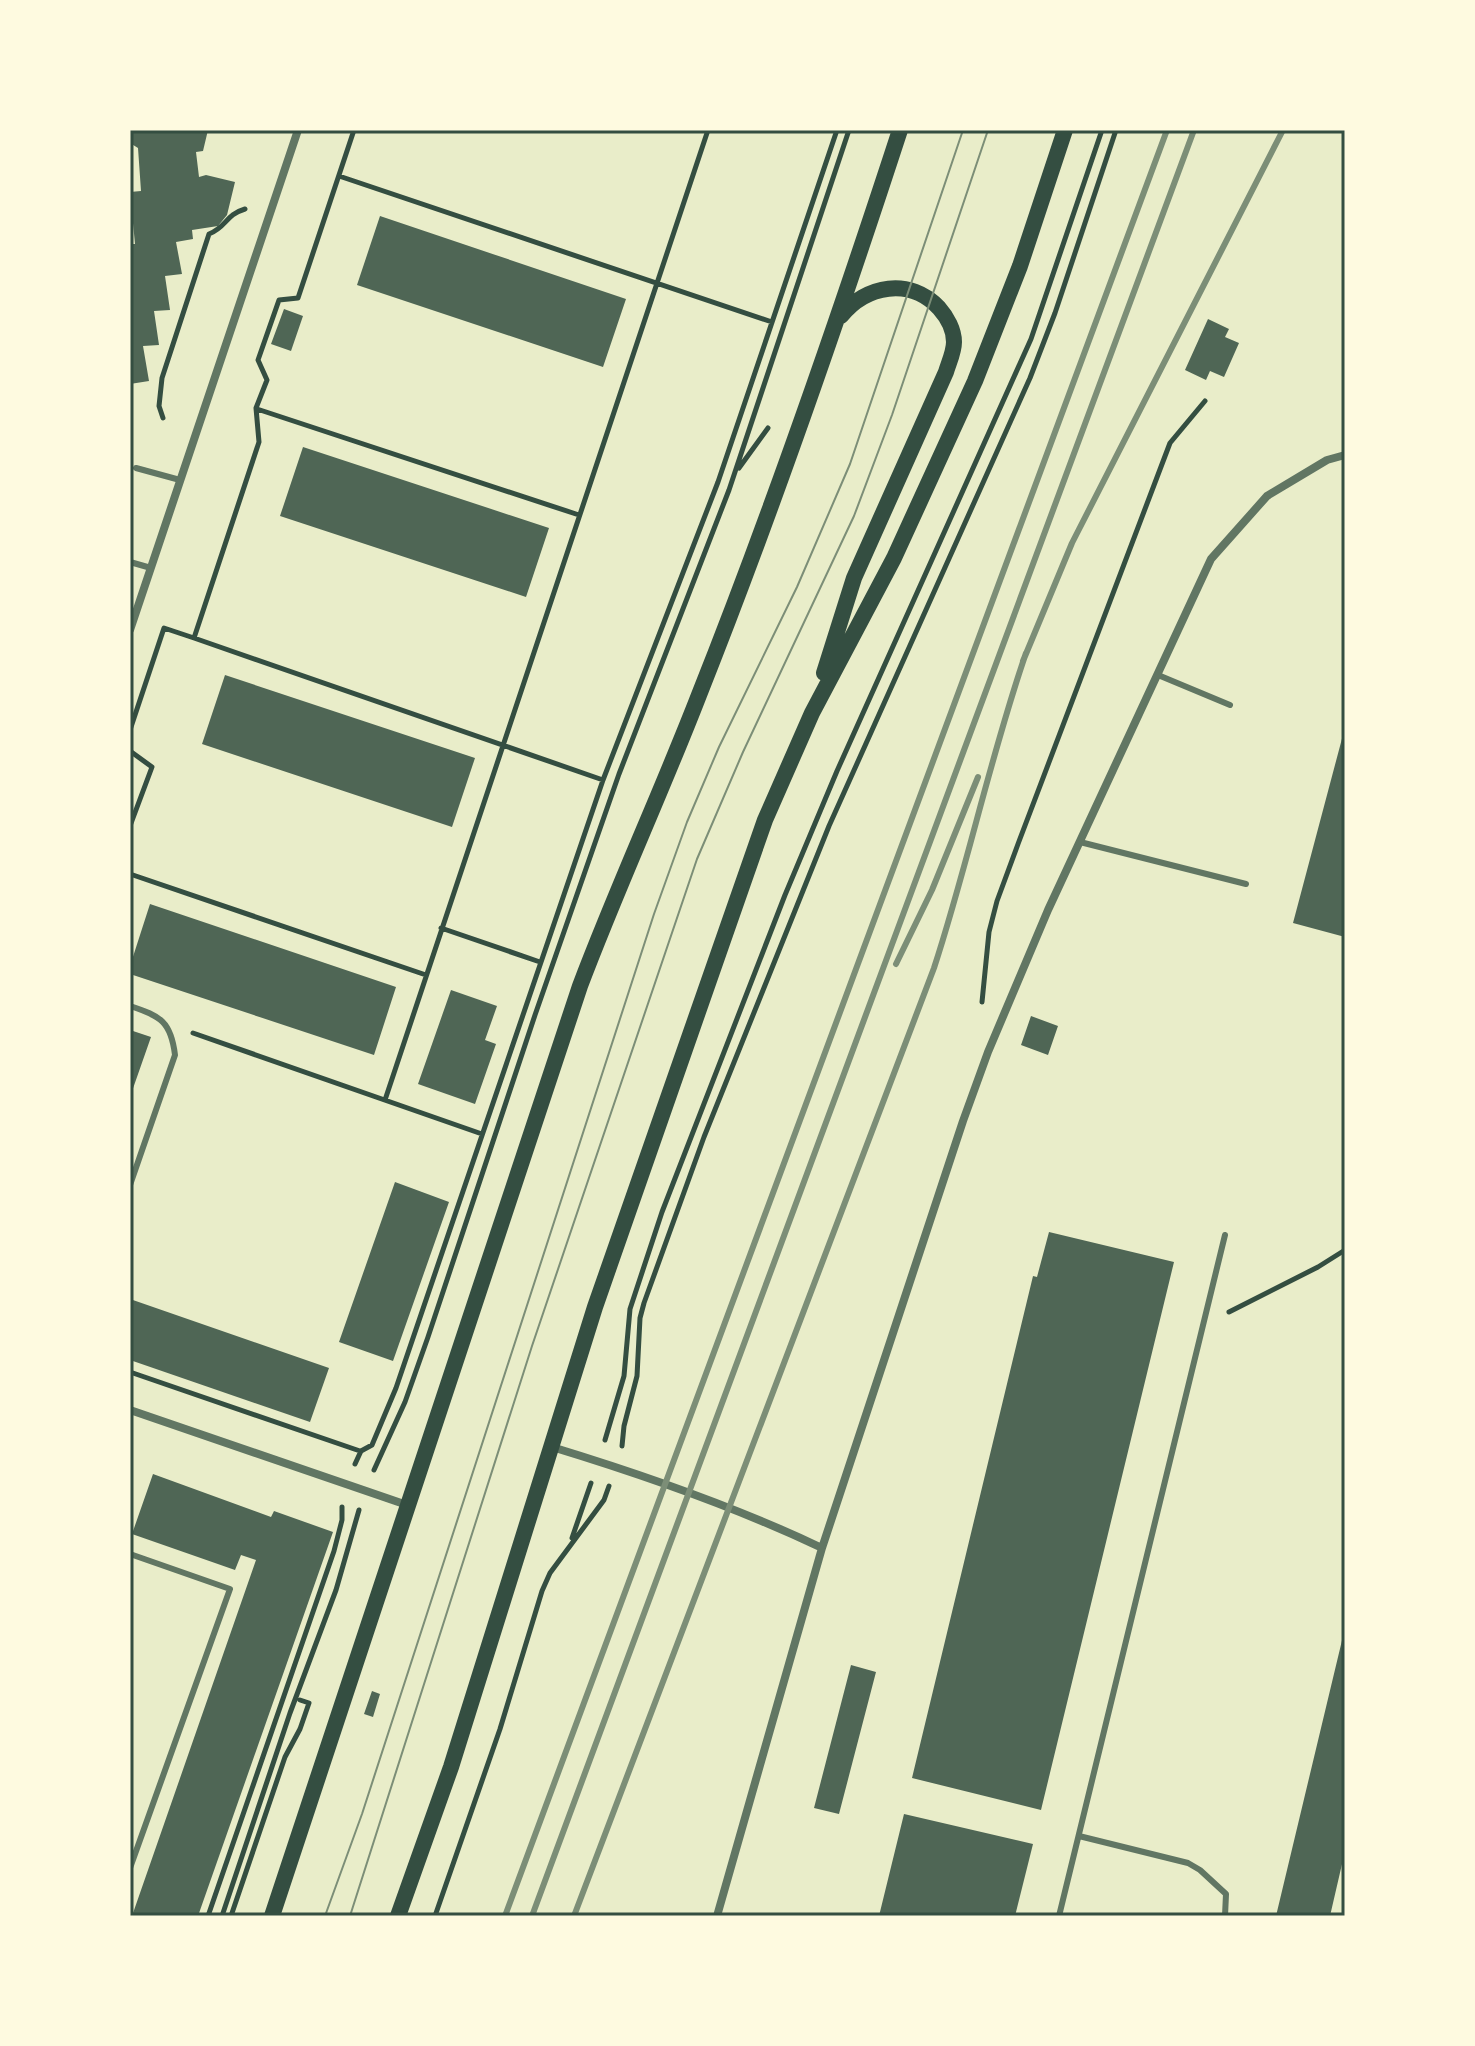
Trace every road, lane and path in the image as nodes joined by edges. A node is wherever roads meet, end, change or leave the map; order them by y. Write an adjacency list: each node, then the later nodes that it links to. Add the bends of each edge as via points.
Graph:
1 (298, 130): 19 (street)
2 (354, 130): 9 (path)
3 (708, 130): 11 (path)
4 (837, 130): 12 (path)
5 (900, 130): 13 (main road)
6 (1065, 130): 27 (main road, via 1017,277 975,381 894,558)
7 (1102, 130): 52 (path, via 1031,339 837,771 662,1212 630,1309 624,1376)
8 (1116, 130): 53 (path, via 1030,378 829,826 668,1234 640,1318 637,1376)
9 (339, 176): 11 (path); 15 (path, via 298,298 279,300 258,360 267,380)
10 (245, 209): 16 (path, via 209,234 162,378)
11 (655, 283): 12 (path); 20 (path)
12 (772, 322): 31 (path, via 684,577)
13 (835, 328): 27 (main road, via 858,298 897,288 934,303 955,339 946,372 854,578); 55 (main road, via 709,669 580,986)
14 (1205, 401): 41 (path, via 1170,443 997,901 981,1007)
15 (256, 408): 20 (path); 24 (path, via 259,442)
16 (163, 418)
17 (1345, 455): 25 (street, via 1267,496 1211,559)
18 (136, 468): 19 (lane)
19 (180, 480): 22 (street)
20 (579, 515): 29 (path)
21 (130, 562): 22 (lane)
22 (151, 568): 23 (street)
23 (130, 630)
24 (194, 638): 28 (path, via 164,628); 29 (path)
25 (1158, 675): 26 (lane); 33 (street)
26 (1230, 705)
27 (812, 713): 50 (main road, via 728,923)
28 (130, 730)
29 (502, 745): 31 (path); 36 (path)
30 (130, 751): 32 (path, via 152,767)
31 (603, 780): 37 (path)
32 (130, 826)
33 (1080, 842): 35 (lane); 41 (street)
34 (130, 874): 38 (path)
35 (1246, 884)
36 (441, 928): 37 (path); 38 (path)
37 (540, 962): 43 (path)
38 (426, 975): 42 (path)
39 (130, 1006): 40 (lane)
40 (165, 1023): 42 (path); 44 (lane, via 173,1034 175,1055)
41 (988, 1052): 56 (street)
42 (385, 1100): 43 (path)
43 (482, 1134): 51 (path, via 396,1388 372,1445)
44 (130, 1185)
45 (1225, 1235): 47 (lane)
46 (1345, 1250): 47 (path)
47 (1203, 1325): 62 (lane)
48 (130, 1372): 51 (path)
49 (130, 1410): 54 (street)
50 (551, 1447): 52 (street); 67 (main road, via 451,1767)
51 (361, 1451): 54 (path)
52 (598, 1461): 53 (street); 58 (path)
53 (615, 1466): 56 (street); 58 (path, via 604,1500)
54 (348, 1484): 55 (street); 59 (path)
55 (407, 1505): 66 (main road)
56 (822, 1548): 69 (street)
57 (130, 1554): 63 (lane, via 230,1589)
58 (562, 1556): 68 (path, via 542,1591)
59 (329, 1565): 60 (path); 64 (path)
60 (338, 1568)
61 (300, 1700): 65 (path, via 309,1703)
62 (1079, 1836): 70 (lane); 71 (lane, via 1188,1863 1226,1894)
63 (130, 1868)
64 (208, 1916)
65 (231, 1916)
66 (272, 1916)
67 (398, 1916)
68 (435, 1916)
69 (717, 1916)
70 (1059, 1916)
71 (1225, 1916)

